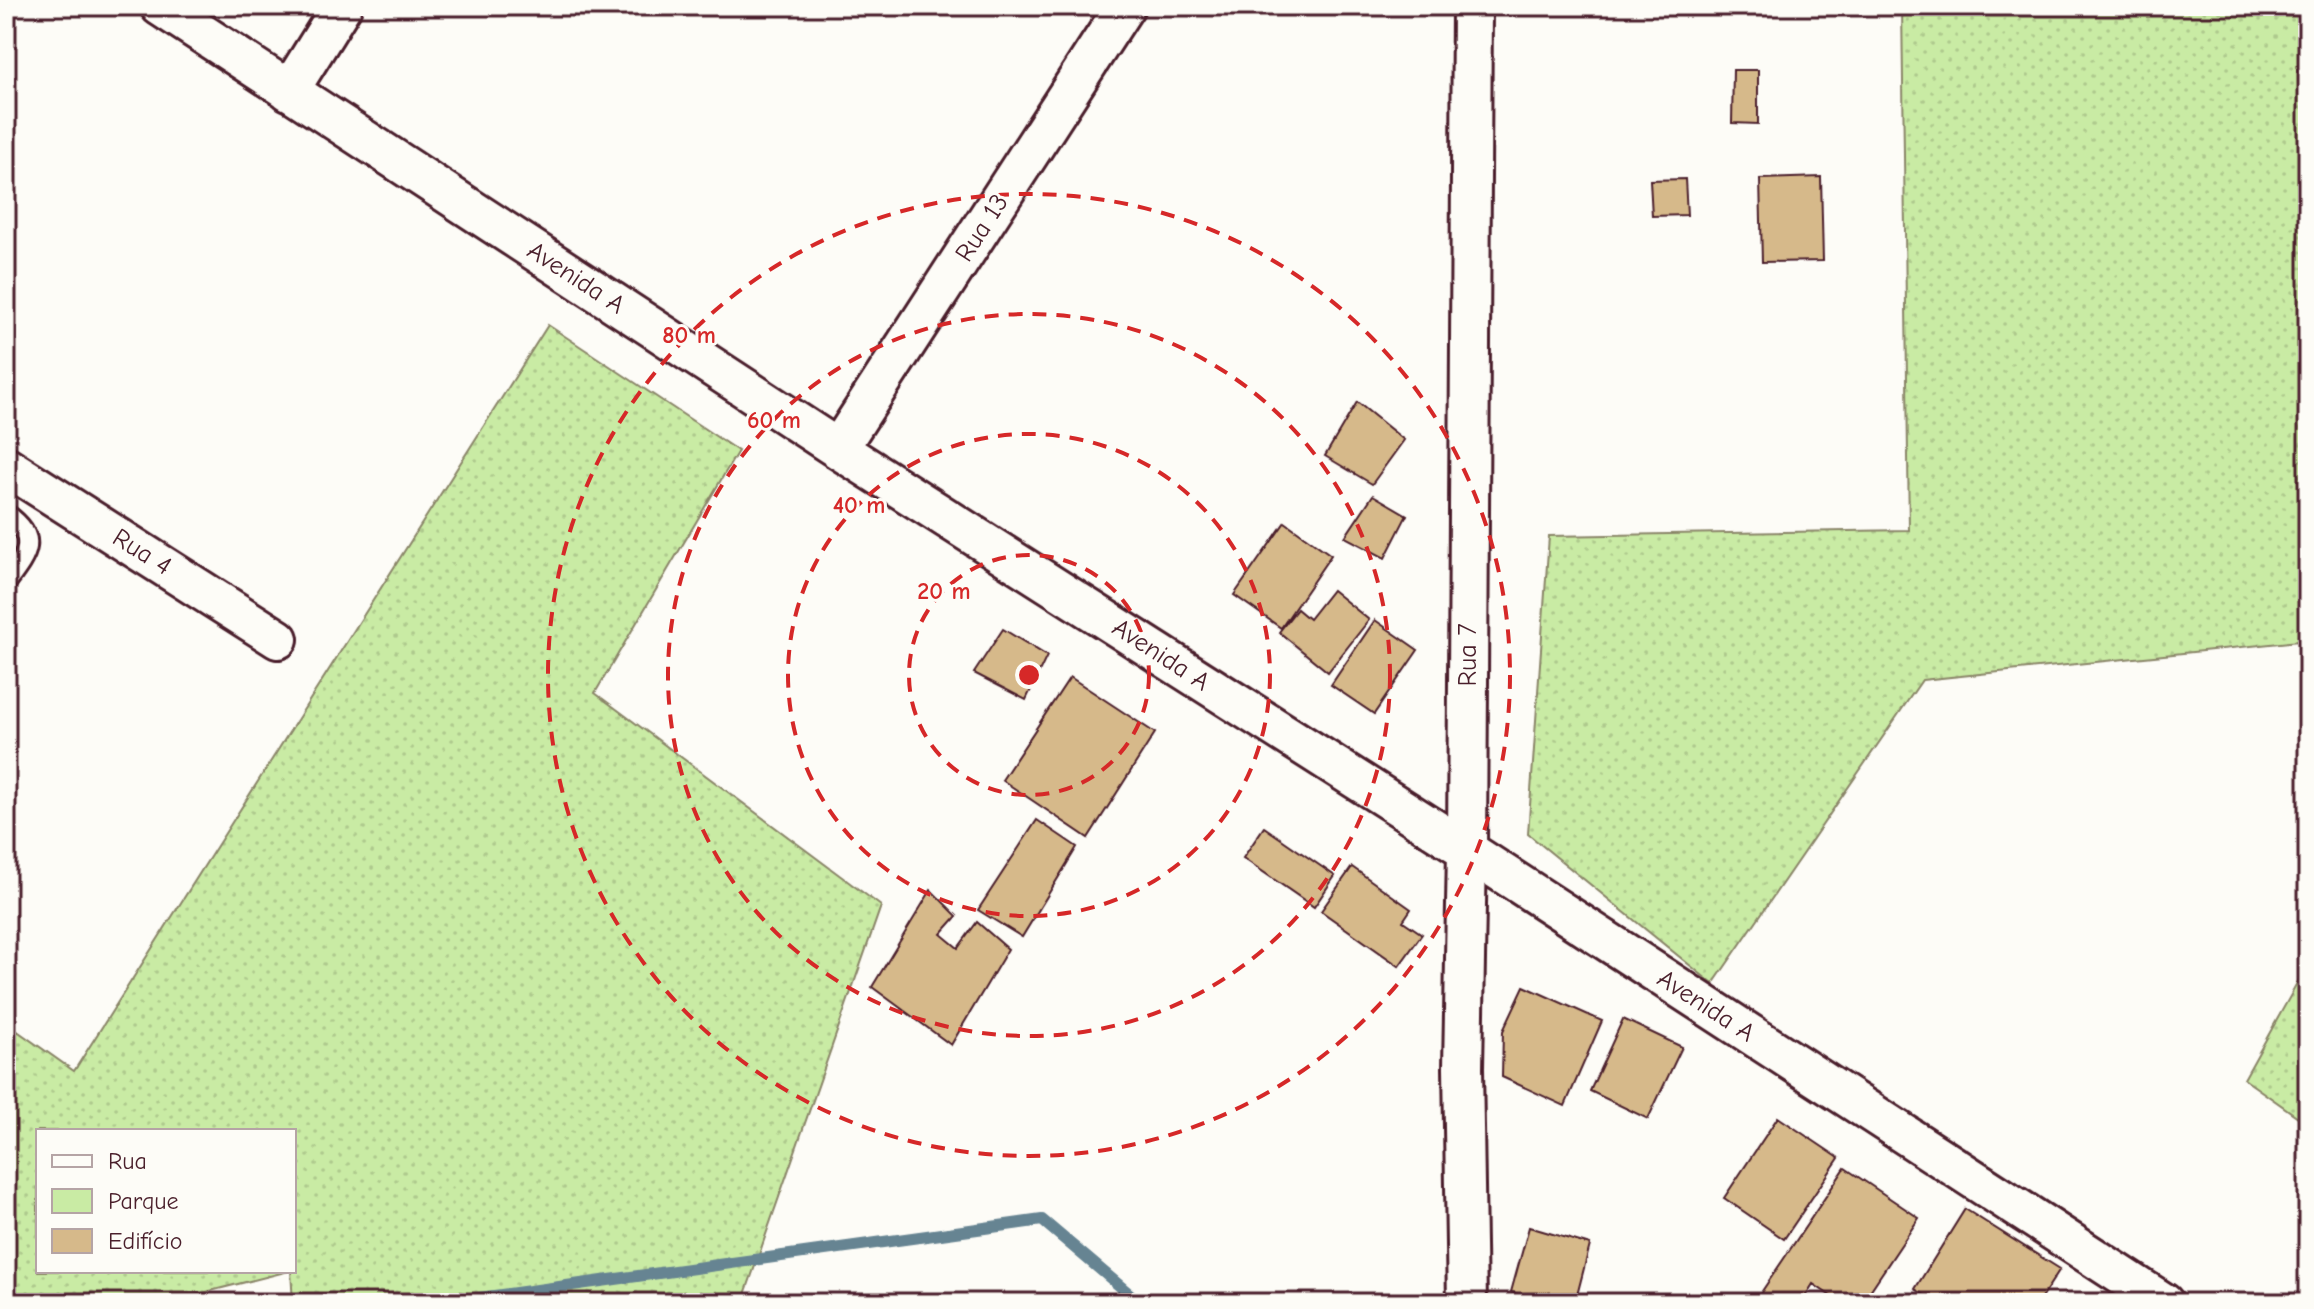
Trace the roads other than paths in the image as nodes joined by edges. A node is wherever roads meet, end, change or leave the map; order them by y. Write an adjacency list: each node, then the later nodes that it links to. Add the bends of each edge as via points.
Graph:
1 (160, 6): 5 (street, Avenida A)
2 (342, 6): 5 (street)
3 (1125, 6): 6 (street, Rua 13)
4 (1472, 6): 11 (street, Rua 7)
5 (289, 91): 6 (street, Avenida A)
6 (838, 449): 11 (street, Avenida A)
7 (6, 466): 10 (street, Rua 4)
8 (6, 514): 9 (lane, via 26,533 28,543 23,561)
9 (6, 583)
10 (278, 639)
11 (1467, 850): 12 (street, Rua 7); 13 (street, Avenida A)
12 (1467, 1303)
13 (2164, 1303)

